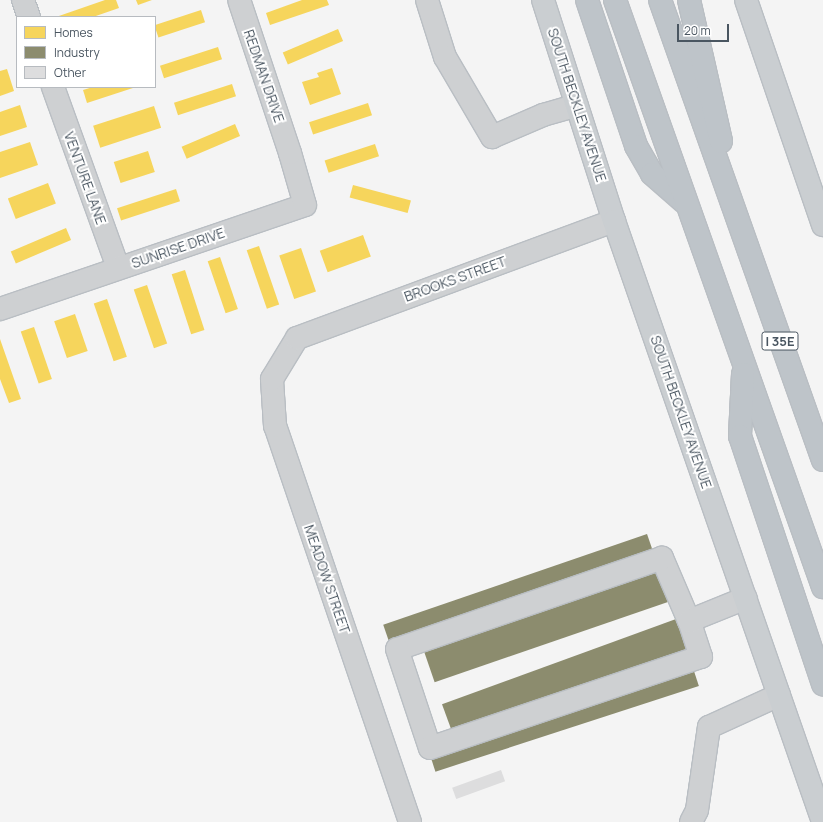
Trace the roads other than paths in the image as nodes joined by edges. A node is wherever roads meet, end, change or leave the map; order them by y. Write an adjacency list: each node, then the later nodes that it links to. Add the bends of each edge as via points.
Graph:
1 (23, 0): 10 (street)
2 (238, 0): 13 (street, REDMAN DRIVE)
3 (427, 0): 12 (street, via 445,57 492,136 543,115)
4 (543, 0): 12 (main road, SOUTH BECKLEY AVENUE)
5 (587, 0): 14 (highway, via 636,146 652,174)
6 (615, 0): 14 (highway, I 35E)
7 (660, 0): 16 (highway, I 35E)
8 (689, 0): 16 (highway, via 711,90)
9 (746, 0): 17 (main road)
10 (29, 16)
11 (53, 88): 18 (street, VENTURE LANE)
12 (577, 105): 15 (main road, SOUTH BECKLEY AVENUE)
13 (290, 153): 18 (street, SUNRISE DRIVE, via 305,205)
14 (685, 204): 21 (highway, I 35E)
15 (614, 221): 20 (street, BROOKS STREET); 24 (main road, SOUTH BECKLEY AVENUE)
16 (738, 223): 22 (highway, I 35E)
17 (823, 225)
18 (118, 268): 19 (street, SUNRISE DRIVE)
19 (0, 309)
20 (297, 338): 28 (street, MEADOW STREET, via 272,379 275,426)
21 (743, 363): 23 (highway, I 35E); 26 (highway, via 740,436)
22 (823, 460)
23 (823, 587)
24 (746, 598): 25 (street); 27 (main road, SOUTH BECKLEY AVENUE)
25 (689, 621): 25 (street, via 701,657 430,748 397,650 662,558)
26 (823, 684)
27 (779, 695): 29 (street, via 709,727 697,810); 30 (main road, SOUTH BECKLEY AVENUE)
28 (410, 822)
29 (691, 822)
30 (823, 822)

